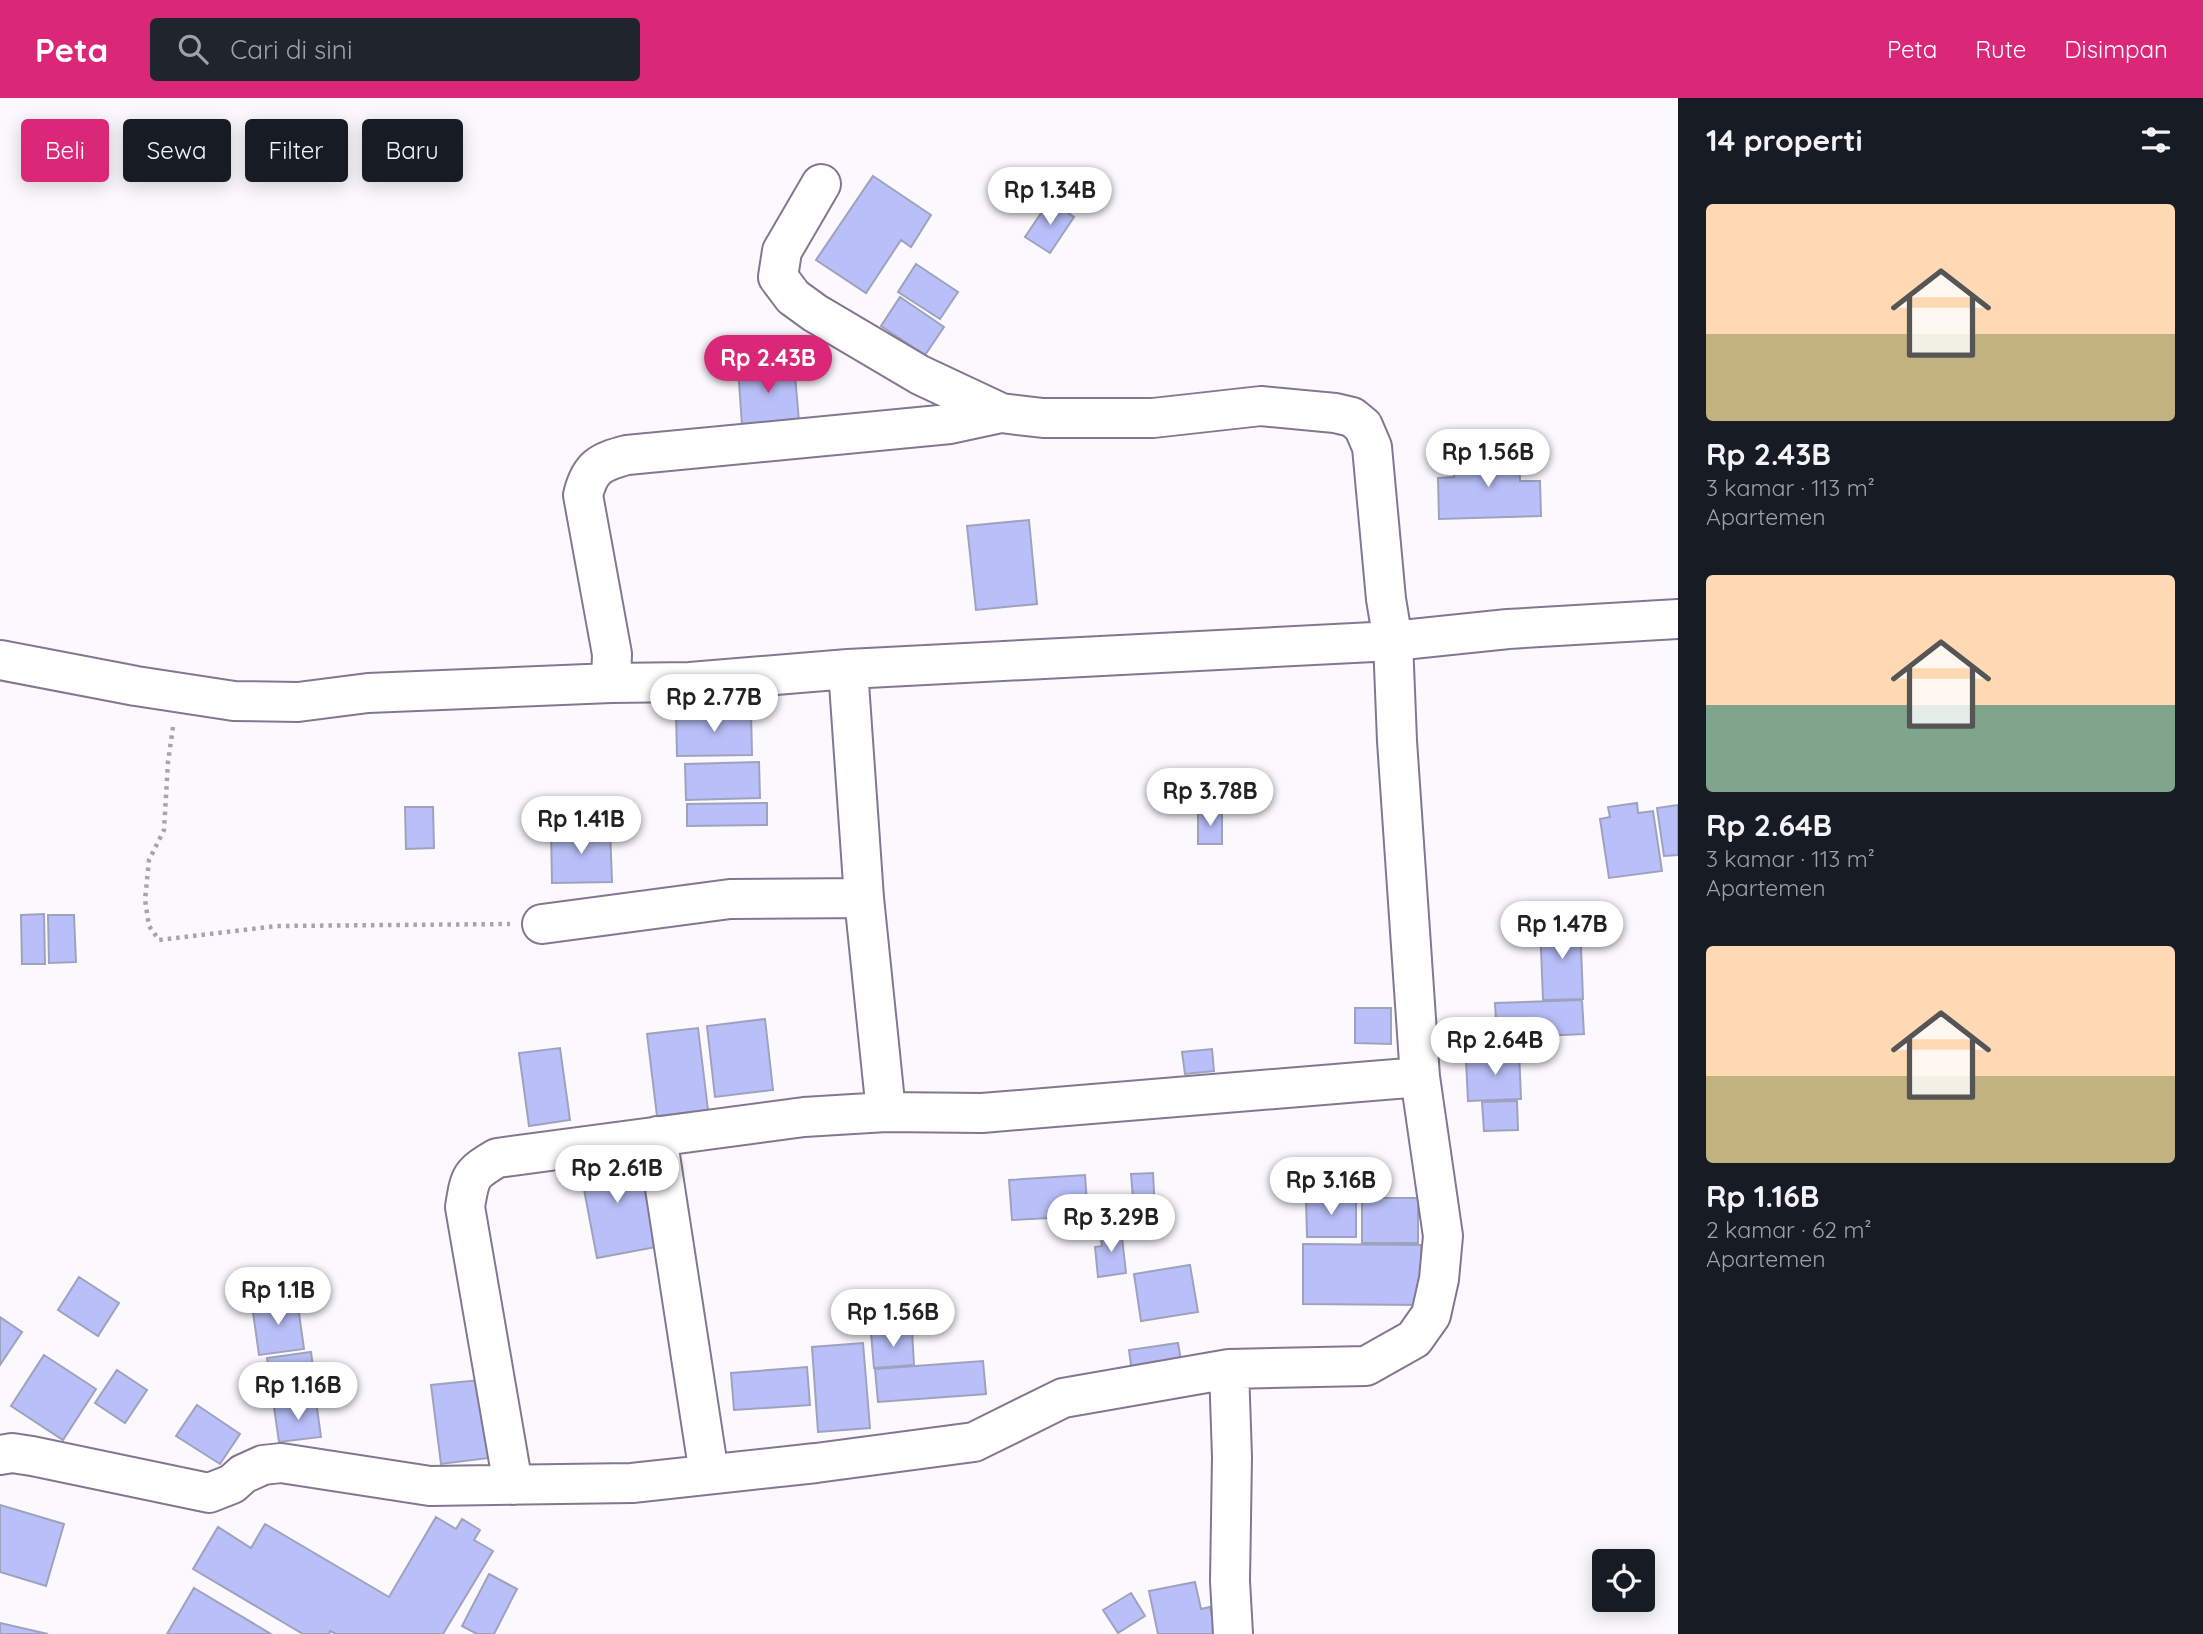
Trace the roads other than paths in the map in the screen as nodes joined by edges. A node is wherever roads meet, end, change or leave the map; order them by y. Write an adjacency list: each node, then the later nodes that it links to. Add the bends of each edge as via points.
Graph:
1 (821, 184): 2 (street, via 782,251 778,277 793,297 920,375)
2 (1001, 413): 4 (street, via 1043,418 1153,418 1261,406 1353,417 1363,426 1372,447); 7 (street, via 950,424 627,455 595,468 583,495 612,654)
3 (1678, 619): 4 (street)
4 (1393, 641): 6 (street); 10 (street)
5 (0, 660): 7 (street, via 234,701 298,702 368,693)
6 (848, 669): 7 (street, via 690,682); 8 (street)
7 (611, 683)
8 (864, 898): 9 (street, via 730,899); 11 (street)
9 (542, 924)
10 (1420, 1077): 11 (street, via 982,1113); 13 (street, via 1443,1236 1431,1315 1414,1339 1366,1366)
11 (886, 1112): 12 (street, via 804,1117)
12 (657, 1136): 15 (street); 16 (street, via 497,1158 476,1170 469,1183 465,1207)
13 (1229, 1369): 15 (street, via 1063,1398 975,1442); 17 (street)
14 (0, 1455): 16 (street, via 32,1456 209,1493 263,1465 281,1463 430,1486)
15 (709, 1474): 16 (street, via 632,1483)
16 (513, 1485)
17 (1233, 1634)

